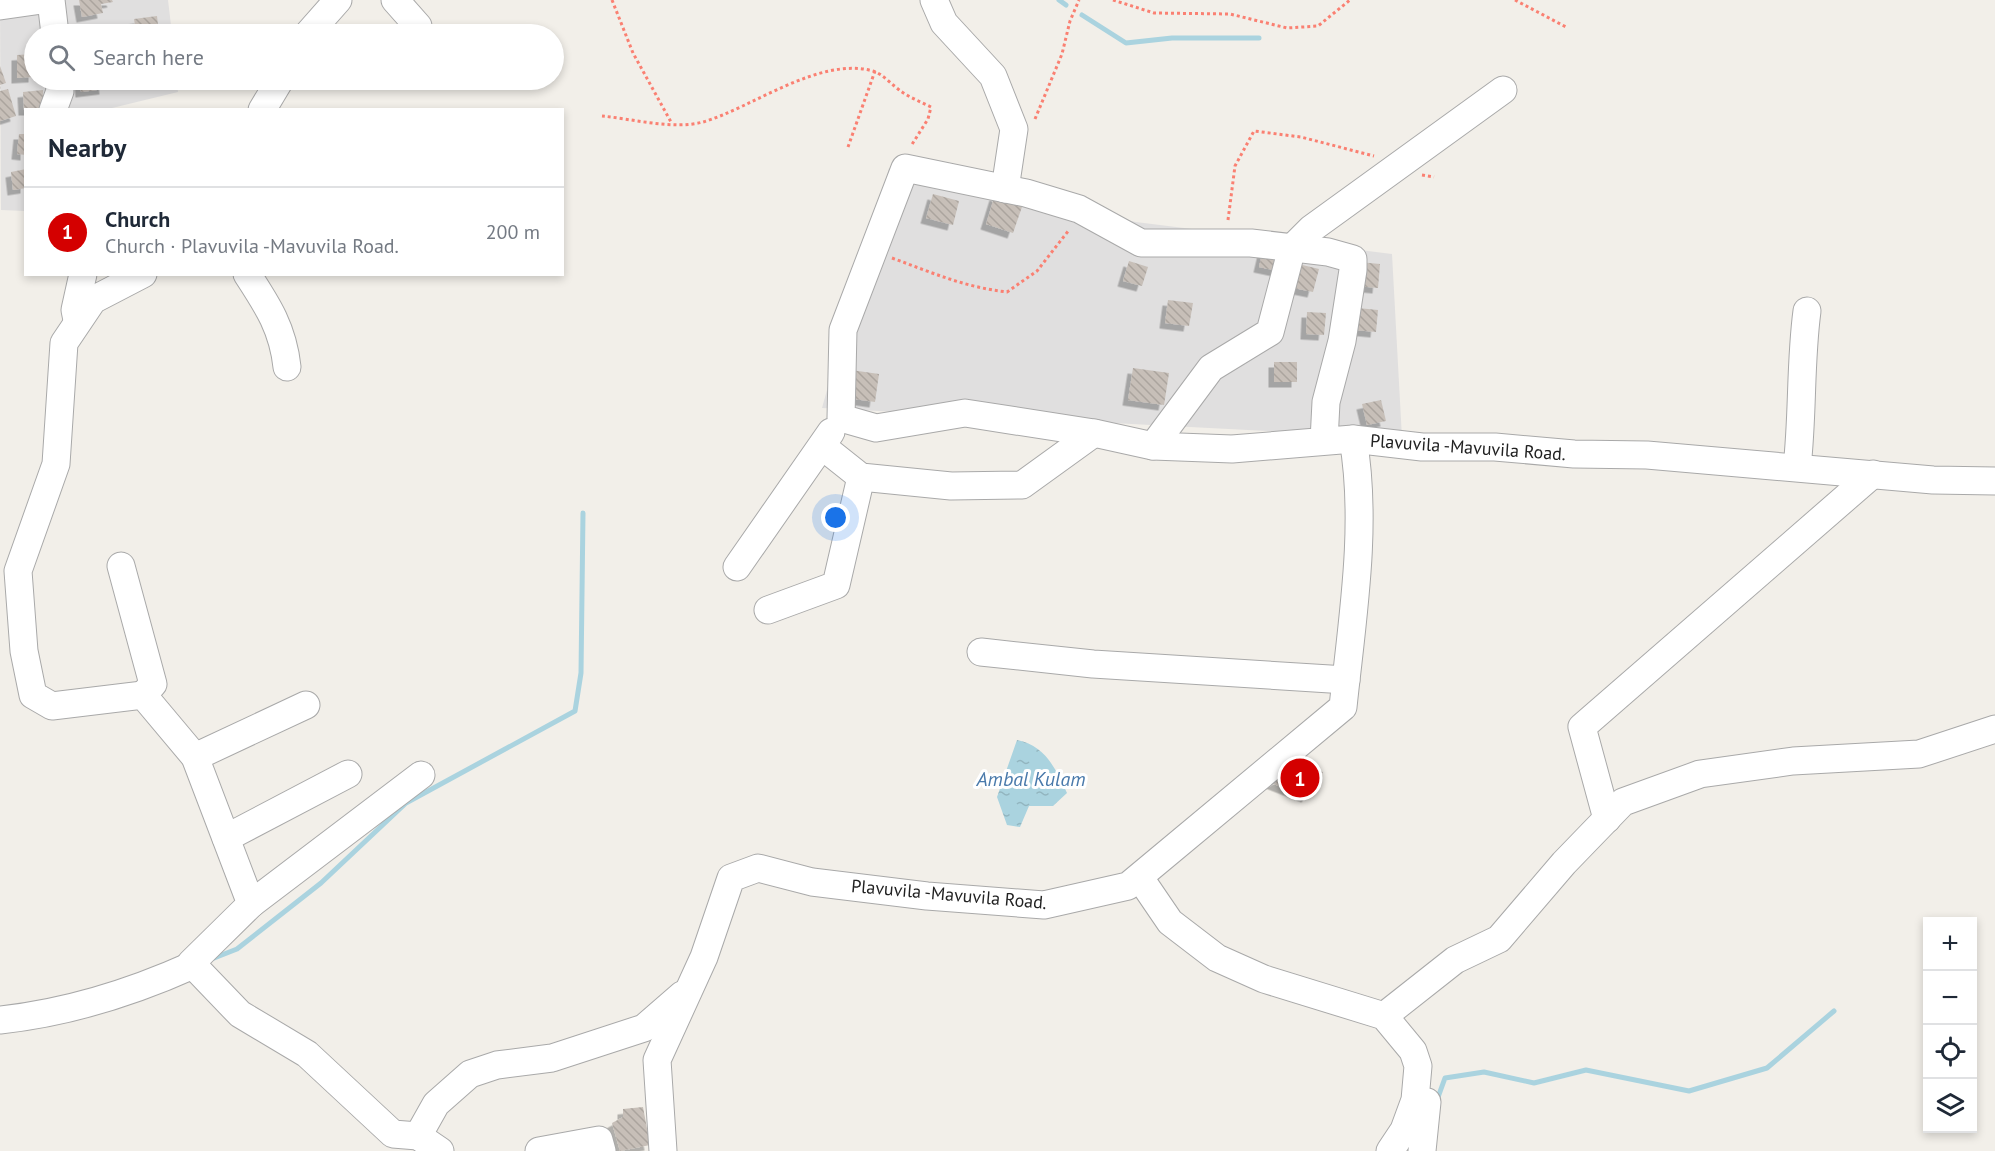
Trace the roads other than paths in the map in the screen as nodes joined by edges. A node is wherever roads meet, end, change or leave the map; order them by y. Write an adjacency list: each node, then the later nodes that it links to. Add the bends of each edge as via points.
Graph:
1 (42, 0): 6 (street)
2 (51, 0): 7 (street)
3 (338, 0): 8 (street)
4 (395, 0): 9 (street)
5 (934, 0): 15 (street, via 944,22 993,76 1014,129)
6 (0, 6)
7 (54, 24)
8 (317, 24)
9 (416, 24)
10 (60, 90): 13 (street)
11 (274, 90): 14 (street)
12 (1503, 90): 16 (street, via 1311,229)
13 (54, 108)
14 (263, 108)
15 (1005, 189): 16 (street, via 1084,211 1141,243); 23 (street, via 905,168 843,330)
16 (1292, 248): 26 (street, via 1354,260 1342,341 1326,402); 28 (street, via 1270,332 1211,368)
17 (83, 276): 21 (street, via 75,310)
18 (139, 276): 21 (street, via 93,300)
19 (248, 276): 22 (street, via 284,340)
20 (1808, 311): 29 (street, via 1801,357 1802,418)
21 (77, 323): 38 (street, via 64,343 56,464 18,571 24,651 33,695 52,706)
22 (287, 367)
23 (841, 418): 24 (street, via 876,428 965,413); 27 (street)
24 (1094, 433): 28 (street); 31 (street, via 1022,485 951,486)
25 (1353, 439): 26 (street); 29 (street, Plavuvila -Mavuvila Road., via 1422,447 1647,455); 37 (street, Plavuvila -Mavuvila Road., via 1359,475 1354,602)
26 (1324, 441): 28 (street, via 1232,449)
27 (822, 446): 31 (street); 34 (street)
28 (1153, 446)
29 (1797, 467): 30 (street, Plavuvila -Mavuvila Road.)
30 (1873, 474): 32 (street, Plavuvila -Mavuvila Road.); 44 (street, via 1582,727)
31 (861, 477): 35 (street, via 836,585)
32 (1995, 481)
33 (121, 566): 38 (street, via 153,684)
34 (737, 567)
35 (768, 610)
36 (981, 652): 37 (street, via 1093,664)
37 (1346, 680): 46 (street, Plavuvila -Mavuvila Road., via 1343,707)
38 (143, 695): 41 (street)
39 (306, 705): 41 (street)
40 (1995, 729): 44 (street, via 1919,754 1793,761 1700,774 1623,802)
41 (195, 757): 45 (street)
42 (348, 774): 45 (street)
43 (422, 775): 47 (street)
44 (1607, 819): 50 (street, via 1499,939 1455,960)
45 (226, 838): 47 (street)
46 (1139, 886): 49 (street, Plavuvila -Mavuvila Road., via 1044,905 812,882 759,868 731,878); 50 (street, via 1170,922 1217,958 1264,979)
47 (251, 904): 48 (street)
48 (196, 968): 51 (street, via 90,1002); 54 (street, via 240,1014 307,1054 393,1134)
49 (691, 986): 52 (street); 53 (street, Plavuvila -Mavuvila Road.)
50 (1384, 1016): 55 (street, via 1402,1022 1431,1062); 60 (street, via 1413,1051 1418,1066 1415,1100 1404,1130)
51 (0, 1020)
52 (644, 1028): 53 (street); 54 (street, via 552,1058 497,1065 470,1074 436,1104)
53 (657, 1060): 59 (street, Plavuvila -Mavuvila Road.)
54 (417, 1136): 56 (street)
55 (1422, 1143)
56 (440, 1151)
57 (539, 1151): 58 (street, via 599,1140)
58 (602, 1151)
59 (663, 1151)
60 (1390, 1151)

